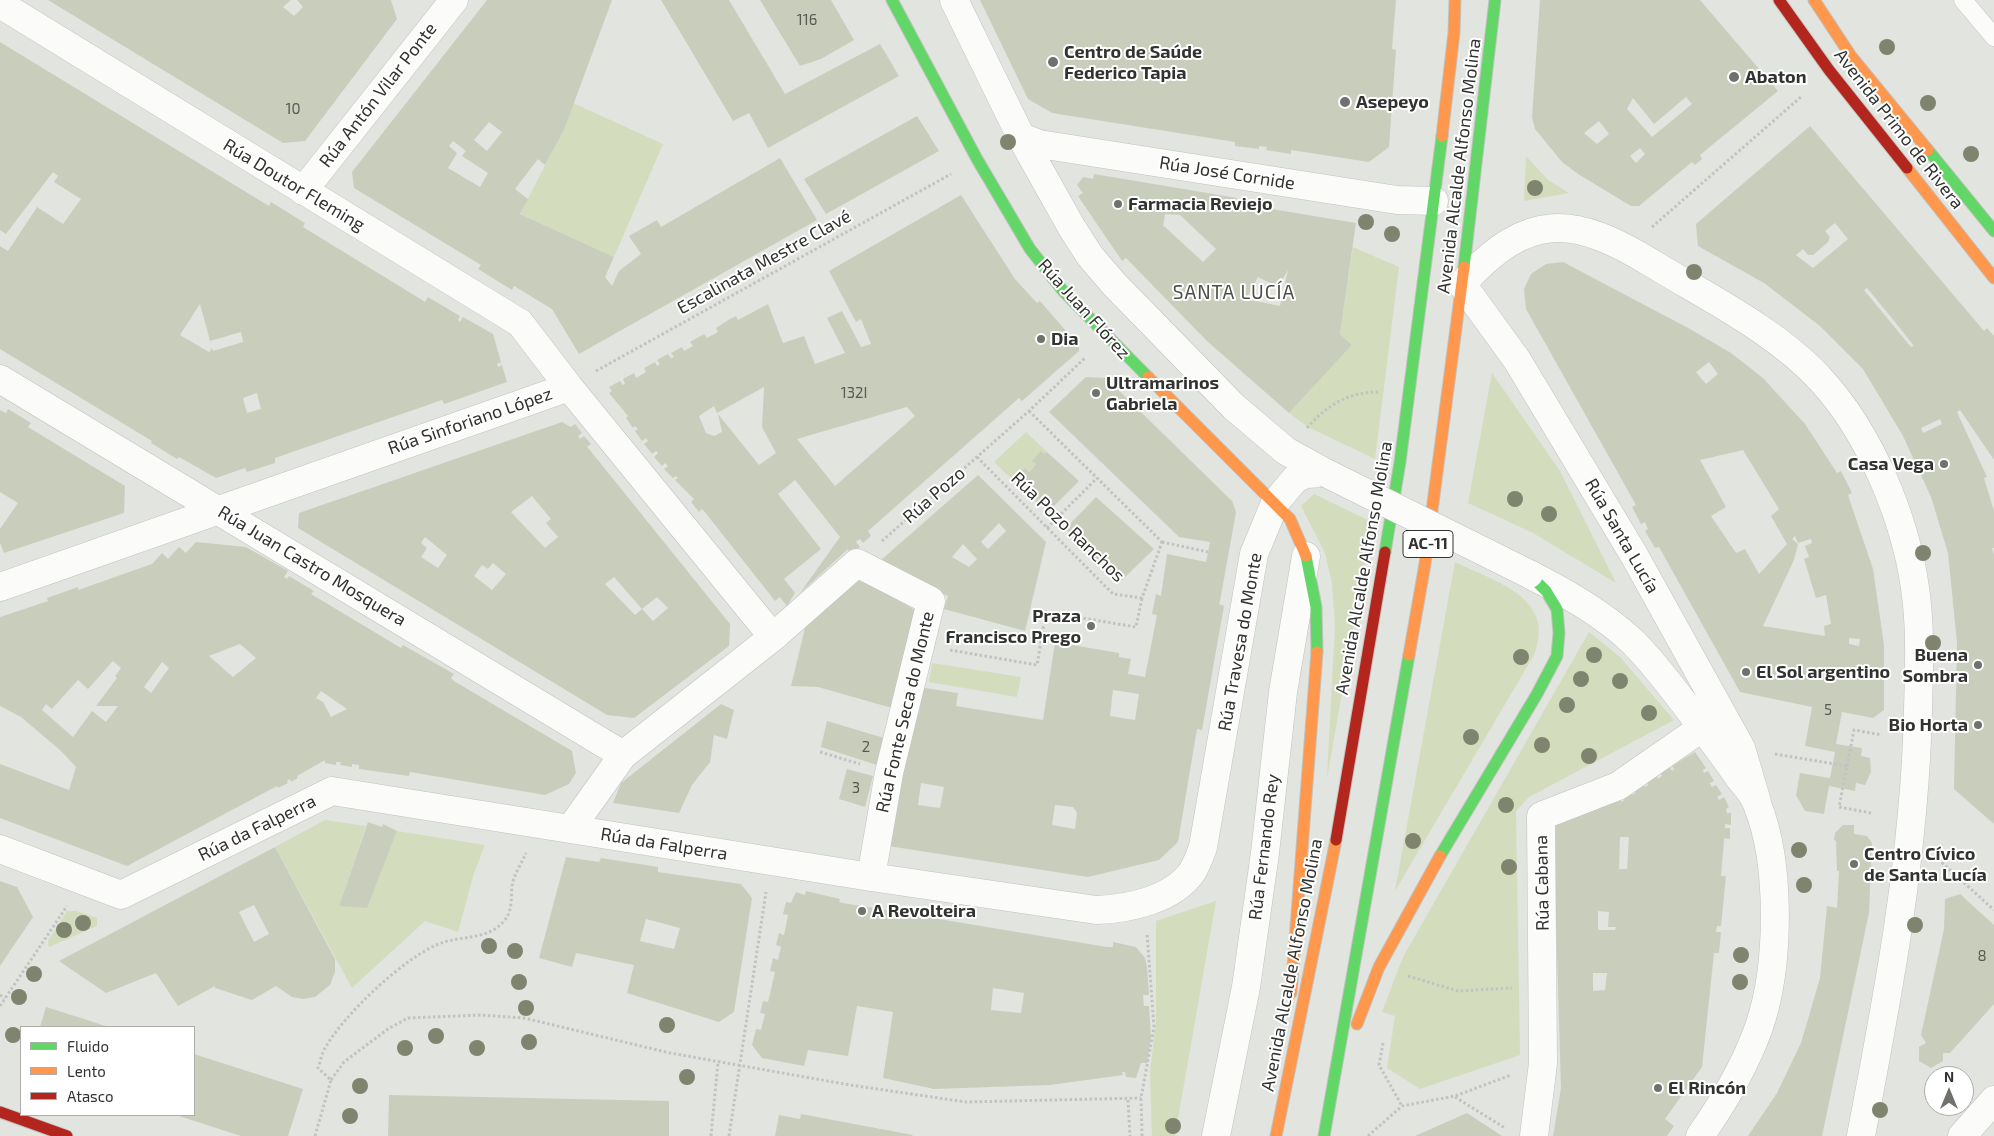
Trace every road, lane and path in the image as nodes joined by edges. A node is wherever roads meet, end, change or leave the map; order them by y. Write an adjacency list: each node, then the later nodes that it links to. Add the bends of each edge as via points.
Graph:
1 (892, 0): 30 (main road, Rúa Juan Flórez, via 977,160 1030,249 1064,292)
2 (954, 0): 12 (street)
3 (1455, 0): 15 (main road, Avenida Alcalde Alfonso Molina / AC-11)
4 (1495, 0): 19 (main road, Avenida Alcalde Alfonso Molina / AC-11)
5 (1779, 0): 18 (main road, Avenida Primo de Rivera, via 1829,70)
6 (1814, 0): 17 (main road, Avenida Primo de Rivera, via 1851,56)
7 (1963, 0): 10 (lane)
8 (0, 4): 14 (street, Rúa Doutor Fleming)
9 (444, 4): 14 (street, Rúa Antón Vilar Ponte)
10 (1994, 37)
11 (1802, 96): 16 (path)
12 (1021, 137): 15 (street, Rúa José Cornide, via 1039,144 1378,197); 28 (street, via 1072,228 1114,284 1234,407 1286,451)
13 (958, 170): 21 (path, Escalinata Mestre Clavé)
14 (303, 191): 23 (street, Rúa Doutor Fleming, via 520,323)
15 (1434, 201): 70 (main road, Avenida Alcalde Alfonso Molina / AC-11, via 1397,480 1331,867)
16 (1649, 230)
17 (1994, 231)
18 (1994, 278)
19 (1462, 284): 49 (street, Rúa Santa Lucía, via 1517,360 1634,555 1741,748); 72 (main road, Avenida Alcalde Alfonso Molina / AC-11, via 1425,564); 91 (street, via 1490,256 1526,233 1569,227 1592,232 1630,250 1786,347 1822,381 1852,422 1876,465 1897,514 1915,587 1920,633 1918,740 1910,837 1891,980)
20 (1093, 351): 25 (path, Rúa Pozo)
21 (592, 373)
22 (0, 379): 31 (street, Rúa Juan Castro Mosquera)
23 (568, 387): 31 (street, Rúa Sinforiano López); 40 (street, Rúa Sinforiano López)
24 (1383, 392): 26 (path, via 1354,394 1334,403 1320,412)
25 (1029, 411): 27 (path, Rúa Pozo); 29 (path)
26 (1308, 427)
27 (977, 457): 32 (path, Rúa Pozo Ranchos); 36 (path, Rúa Pozo)
28 (1326, 473): 30 (street, Rúa Travesa do Monte, via 1306,474 1295,479); 37 (street, bridge)
29 (1097, 478): 32 (path); 33 (path)
30 (1275, 503): 35 (main road, Rúa Juan Flórez, via 1290,519); 52 (street, Rúa Travesa do Monte, via 1254,554)
31 (218, 510): 38 (street, Rúa Sinforiano López); 46 (street, Rúa Juan Castro Mosquera)
32 (1047, 528): 39 (path, Rúa Pozo Ranchos, via 1113,594)
33 (1162, 542): 34 (path); 39 (path, Rúa Pozo Ranchos)
34 (1208, 552)
35 (1306, 556): 70 (main road, Rúa Juan Flórez, via 1316,607 1318,640 1291,970); 87 (street, Rúa Fernando Rey, via 1283,692 1246,987)
36 (857, 563): 40 (street); 41 (street, Rúa Fonte Seca do Monte, via 931,601)
37 (1529, 574): 42 (street, via 1579,600 1633,642); 72 (main road, via 1546,591 1557,609 1557,656 1424,883 1379,967)
38 (0, 587)
39 (1142, 598): 41 (path, via 1136,627 1046,612 1037,665)
40 (773, 637): 46 (street)
41 (920, 644): 48 (street, Rúa Fonte Seca do Monte)
42 (1703, 727): 49 (street); 62 (street, Rúa Cabana, via 1618,786 1541,816)
43 (1882, 735): 47 (path, via 1854,730)
44 (820, 752): 48 (path)
45 (1769, 753): 47 (path)
46 (623, 754): 51 (street)
47 (1847, 766): 50 (path, via 1839,807)
48 (889, 773): 56 (street, Rúa Fonte Seca do Monte)
49 (1757, 802): 90 (street, Rúa Santa Lucía, via 1768,840 1774,897 1774,946 1768,987 1759,1026 1728,1096)
50 (1871, 813)
51 (571, 828): 53 (street, Rúa da Falperra, via 332,791 121,895); 56 (street, Rúa da Falperra)
52 (1203, 847): 56 (street, Rúa da Falperra, via 1192,873 1176,887 1115,909 1096,910)
53 (0, 848)
54 (526, 851): 71 (path, via 513,881 506,920 492,932 444,942 420,953 394,973 340,1027 324,1051 318,1068)
55 (1937, 859): 59 (path)
56 (870, 877)
57 (764, 900): 68 (path)
58 (73, 905): 64 (path, via 67,906)
59 (1994, 910)
60 (1146, 927): 74 (path, via 1154,1027)
61 (1406, 975): 62 (path, via 1458,991)
62 (1543, 987): 69 (street, Rúa Cabana)
63 (0, 994): 64 (path)
64 (6, 998): 65 (path)
65 (0, 1006)
66 (1385, 1036): 77 (path, via 1379,1065)
67 (718, 1062): 68 (path); 71 (path, via 524,1018 440,1015 408,1018 388,1029 344,1062); 83 (path)
68 (738, 1063): 75 (path, via 850,1085 966,1102); 84 (path)
69 (1543, 1063): 73 (path); 79 (street, Rúa Cabana)
70 (1288, 1074): 88 (main road, Avenida Alcalde Alfonso Molina / AC-11)
71 (331, 1080): 82 (path)
72 (1335, 1084): 89 (main road, Avenida Alcalde Alfonso Molina / AC-11)
73 (1455, 1096): 77 (path); 79 (path)
74 (1141, 1098): 75 (path); 86 (path)
75 (1128, 1100): 85 (path)
76 (1994, 1100): 92 (street)
77 (1402, 1106): 80 (path)
78 (0, 1112): 81 (main road)
79 (1522, 1134)
80 (1368, 1135)
81 (67, 1136)
82 (316, 1136)
83 (711, 1136)
84 (729, 1136)
85 (1130, 1136)
86 (1142, 1136)
87 (1216, 1136)
88 (1276, 1136)
89 (1324, 1136)
90 (1700, 1136)
91 (1861, 1136)
92 (1962, 1136)

